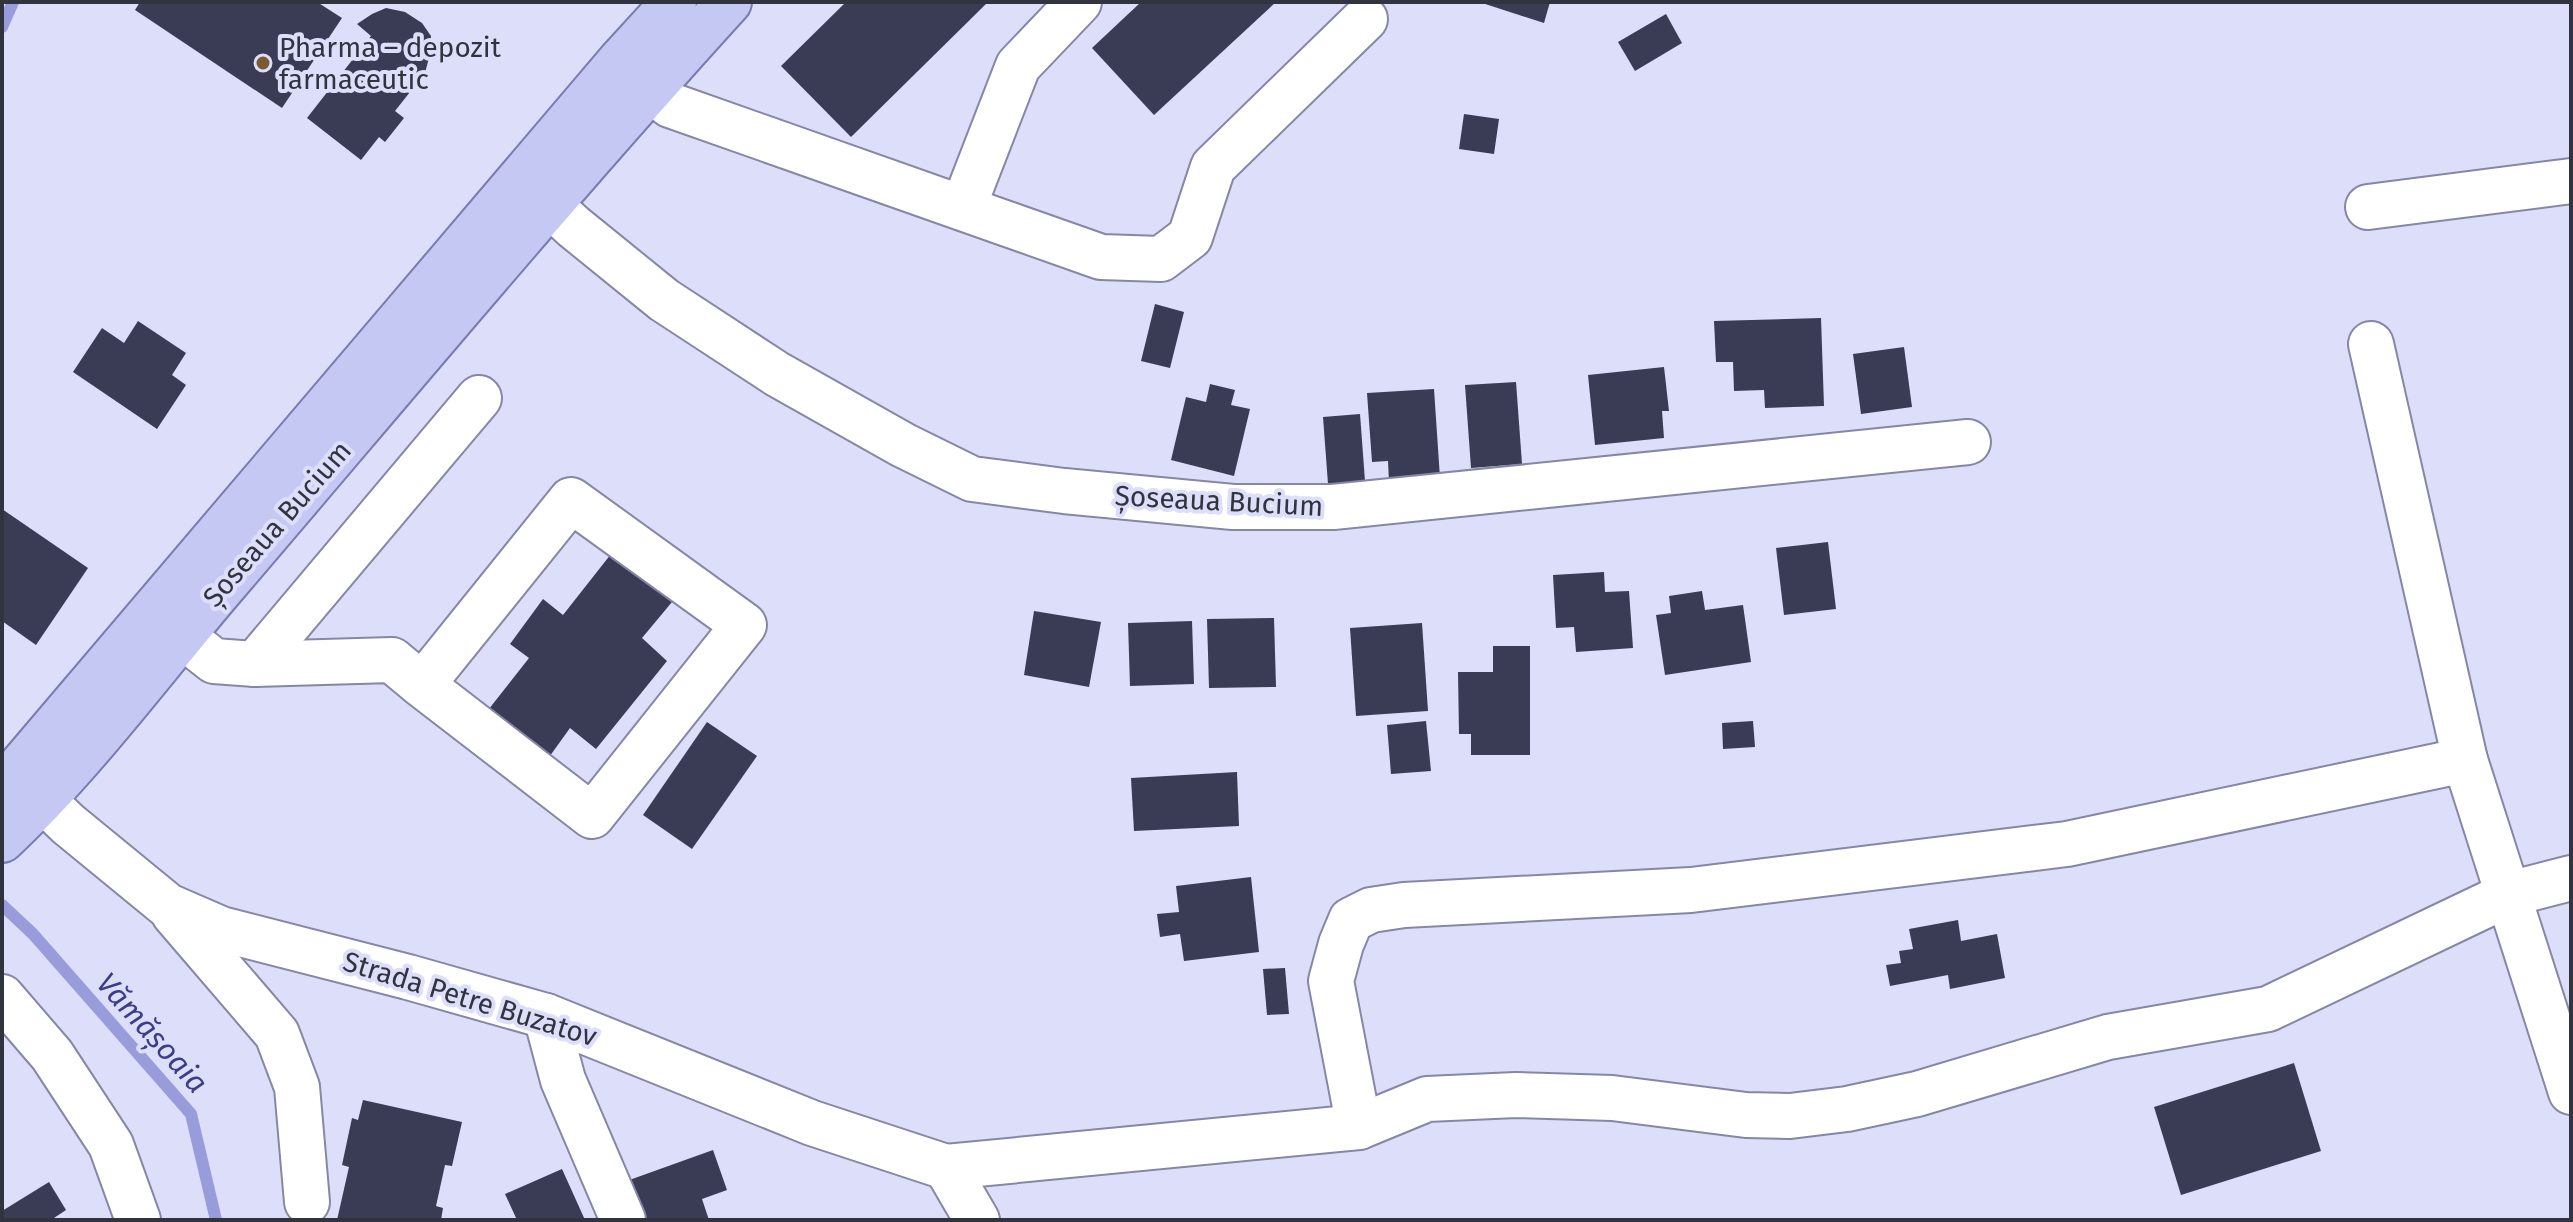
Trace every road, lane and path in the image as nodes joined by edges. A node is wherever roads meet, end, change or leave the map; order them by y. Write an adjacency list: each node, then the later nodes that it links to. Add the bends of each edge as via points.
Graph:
1 (674, 2): 5 (main road, Șoseaua Bucium)
2 (729, 2): 5 (main road, Șoseaua Bucium)
3 (1079, 2): 9 (street, via 1018,66)
4 (1365, 19): 9 (street, via 1213,167 1190,237 1161,259 1101,257)
5 (636, 74): 7 (main road, Șoseaua Bucium); 9 (street, via 670,105)
6 (2571, 181): 8 (street)
7 (536, 192): 12 (street, Șoseaua Bucium, via 664,300 777,374 972,479 1233,507 1333,507); 13 (main road, Șoseaua Bucium); 17 (main road, Șoseaua Bucium)
8 (2368, 207)
9 (963, 208)
10 (2371, 344): 16 (street)
11 (479, 398): 14 (street)
12 (1968, 442)
13 (181, 635): 14 (street, via 214,661); 17 (main road, Șoseaua Bucium)
14 (255, 664): 15 (street, via 392,660)
15 (422, 685): 15 (street, via 571,500 744,625 592,816)
16 (2465, 760): 19 (street); 24 (street, via 2067,844 1691,890 1371,910 1351,920 1331,981)
17 (17, 805): 20 (street, Strada Petre Buzatov, via 68,824)
18 (2571, 878): 19 (street)
19 (2509, 894): 23 (street); 24 (street, via 2268,1009 2108,1037 1917,1094 1847,1109 1746,1115 1612,1098 1516,1095 1427,1099)
20 (168, 906): 22 (street, Strada Petre Buzatov, via 221,929); 26 (street, via 277,1034 297,1087)
21 (2, 997): 27 (street, via 52,1055 111,1145)
22 (546, 1016): 25 (street, Strada Petre Buzatov, via 812,1123); 28 (street, via 563,1080)
23 (2571, 1092)
24 (1359, 1127): 25 (street)
25 (946, 1167): 29 (street)
26 (307, 1202)
27 (138, 1220)
28 (623, 1220)
29 (977, 1220)

